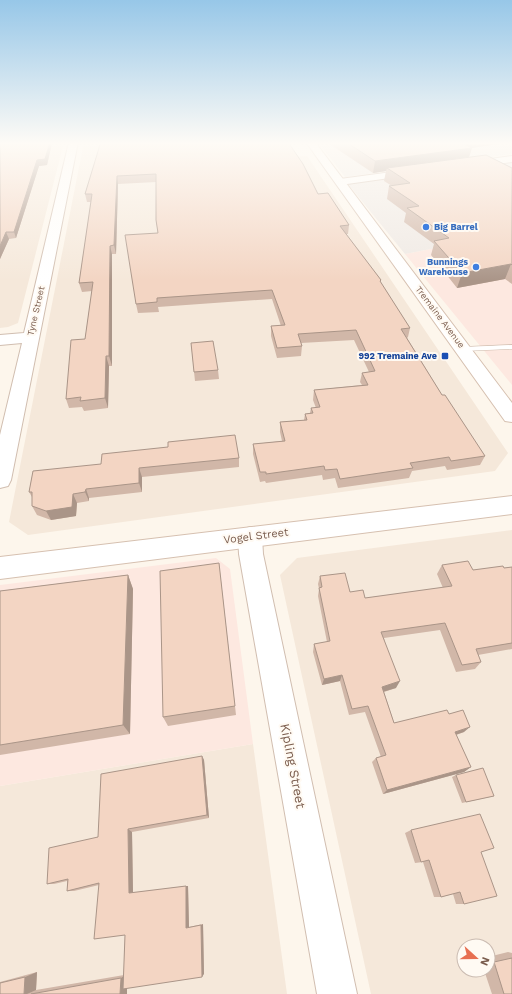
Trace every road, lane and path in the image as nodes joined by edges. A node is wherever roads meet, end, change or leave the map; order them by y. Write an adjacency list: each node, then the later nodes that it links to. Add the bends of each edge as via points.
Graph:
1 (64, 188): 3 (street, Tyne Street)
2 (345, 188): 6 (street, Tremaine Avenue)
3 (30, 337): 4 (street); 10 (street, Tyne Street)
4 (0, 340)
5 (512, 347): 6 (lane)
6 (464, 349): 7 (street, Tremaine Avenue)
7 (494, 390): 8 (street); 9 (street, Tremaine Avenue)
8 (512, 405)
9 (512, 416)
10 (0, 480)
11 (512, 505): 12 (street, Vogel Street)
12 (250, 537): 13 (street, Vogel Street); 14 (street, Kipling Street, via 251,554)
13 (0, 568)
14 (337, 994)

